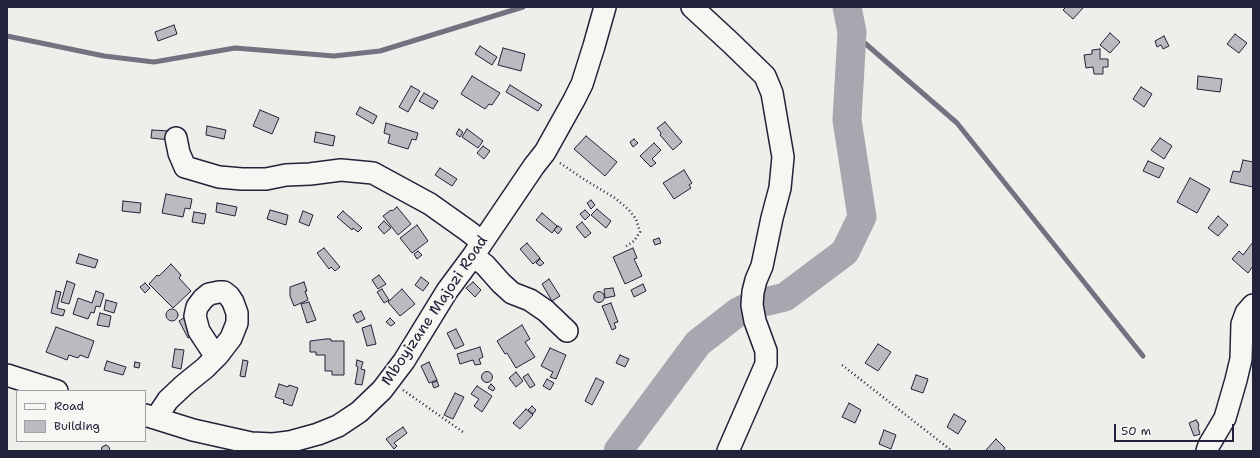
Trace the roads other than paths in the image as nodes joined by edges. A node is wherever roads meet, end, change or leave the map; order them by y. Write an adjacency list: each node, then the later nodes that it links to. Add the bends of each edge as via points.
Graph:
1 (605, 7): 4 (street, Mboyizane Majozi Road, via 582,84 574,100 545,152)
2 (692, 7): 12 (street, via 765,76 772,93 783,157 780,188 762,266 753,292 752,305 766,351 766,364)
3 (176, 138): 4 (street, via 185,167 219,177 266,179 341,170 373,173 430,204 468,231)
4 (477, 249): 6 (street, via 485,265 501,283 512,293 530,300 546,311); 10 (street, Mboyizane Majozi Road, via 390,381 359,412 338,426 289,442 251,443)
5 (1253, 305): 11 (street, via 1246,313 1242,324 1241,359 1224,418)
6 (567, 331)
7 (216, 357): 10 (street)
8 (7, 375): 9 (street)
9 (54, 390)
10 (150, 417)
11 (1206, 449)
12 (728, 451)

